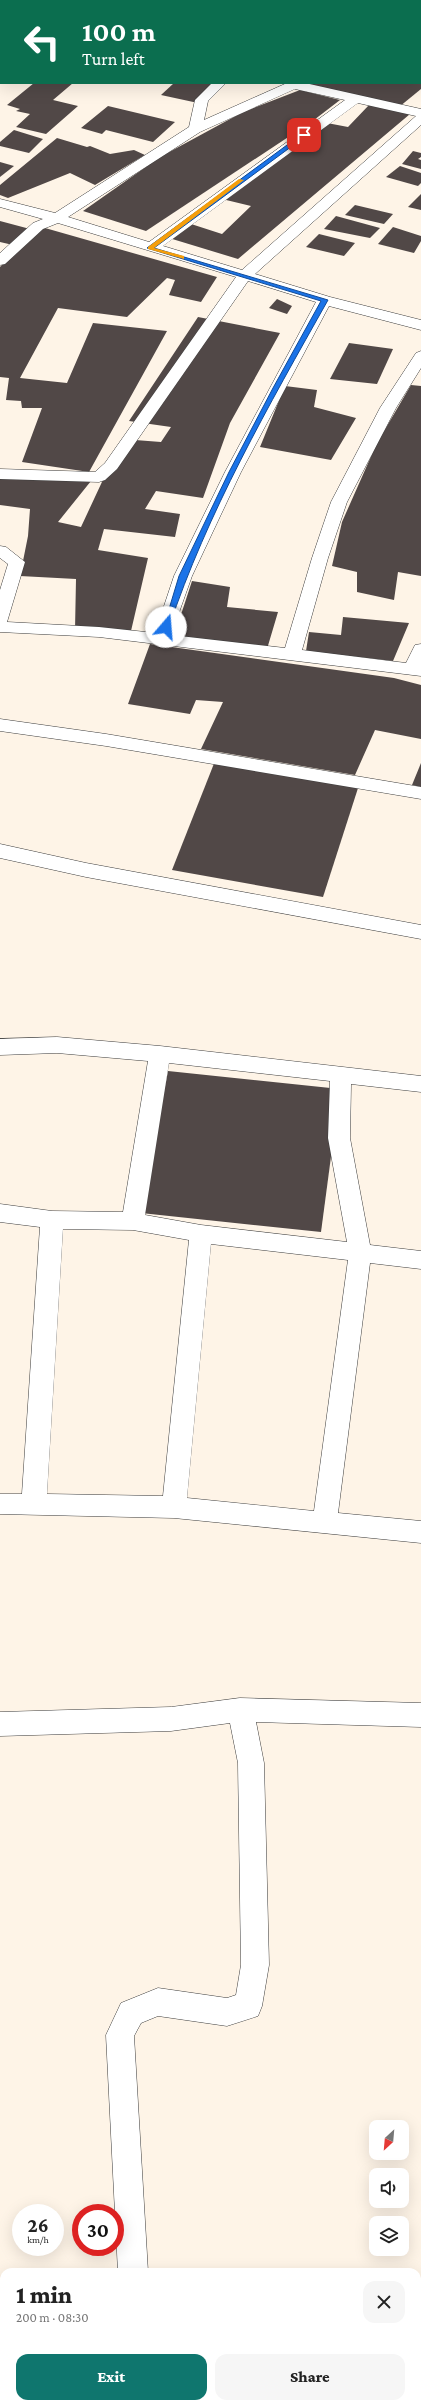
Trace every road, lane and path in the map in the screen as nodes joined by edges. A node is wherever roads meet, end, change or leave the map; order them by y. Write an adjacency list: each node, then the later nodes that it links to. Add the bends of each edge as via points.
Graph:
1 (218, 84): 6 (street, via 202,100)
2 (296, 84): 3 (street); 6 (street)
3 (355, 99): 4 (street); 9 (street)
4 (421, 113)
5 (421, 118): 11 (street)
6 (195, 129): 8 (street)
7 (0, 203): 8 (street)
8 (58, 218): 9 (street); 10 (street, via 38,226)
9 (150, 248): 11 (street)
10 (0, 261)
11 (245, 275): 12 (street); 15 (street, via 111,466 99,477)
12 (325, 300): 13 (street); 19 (street, via 233,472 183,576)
13 (419, 320)
14 (421, 356): 21 (street, via 388,408 339,502)
15 (0, 474)
16 (0, 551): 17 (street, via 16,562)
17 (0, 619)
18 (0, 627): 19 (street, via 75,630)
19 (161, 640): 21 (street)
20 (421, 649): 22 (street)
21 (292, 656): 22 (street)
22 (417, 669)
23 (0, 725): 24 (street)
24 (421, 793)
25 (0, 851): 26 (street, via 86,870)
26 (421, 932)
27 (0, 1047): 28 (street, via 57,1046)
28 (160, 1054): 29 (street); 33 (street)
29 (341, 1075): 30 (street); 35 (street, via 339,1138)
30 (421, 1084)
31 (0, 1213): 32 (street)
32 (52, 1220): 33 (street); 38 (street)
33 (133, 1221): 34 (street)
34 (201, 1234): 35 (street); 39 (street)
35 (360, 1252): 36 (street); 40 (street)
36 (421, 1260)
37 (0, 1504): 38 (street)
38 (34, 1504): 39 (street)
39 (174, 1507): 40 (street)
40 (325, 1522): 41 (street)
41 (421, 1532)
42 (240, 1710): 43 (street); 44 (street, via 171,1719); 45 (street, via 251,1763 255,1965 248,2006 227,2012 158,2002 131,2013 120,2035)
43 (421, 1715)
44 (0, 1724)
45 (133, 2268)

